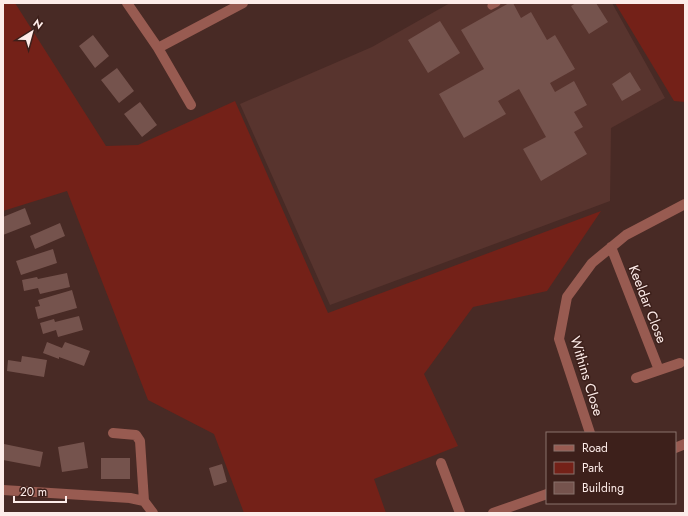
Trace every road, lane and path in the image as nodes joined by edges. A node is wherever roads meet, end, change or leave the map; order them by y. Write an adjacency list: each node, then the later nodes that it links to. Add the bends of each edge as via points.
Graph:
1 (127, 3): 3 (street)
2 (243, 3): 3 (street)
3 (158, 48): 4 (street)
4 (191, 105)
5 (685, 204): 6 (street, Withins Close, via 626,235)
6 (611, 247): 8 (street, Keeldar Close); 10 (street, Withins Close, via 592,263 567,297 559,339)
7 (680, 363): 8 (street)
8 (659, 370): 9 (street)
9 (636, 378)
10 (590, 432)
11 (112, 433): 15 (street, via 136,435 140,441)
12 (441, 463): 17 (street)
13 (3, 490): 15 (street)
14 (546, 494): 18 (street)
15 (144, 501): 16 (street)
16 (153, 513)
17 (460, 513)
18 (493, 513)

